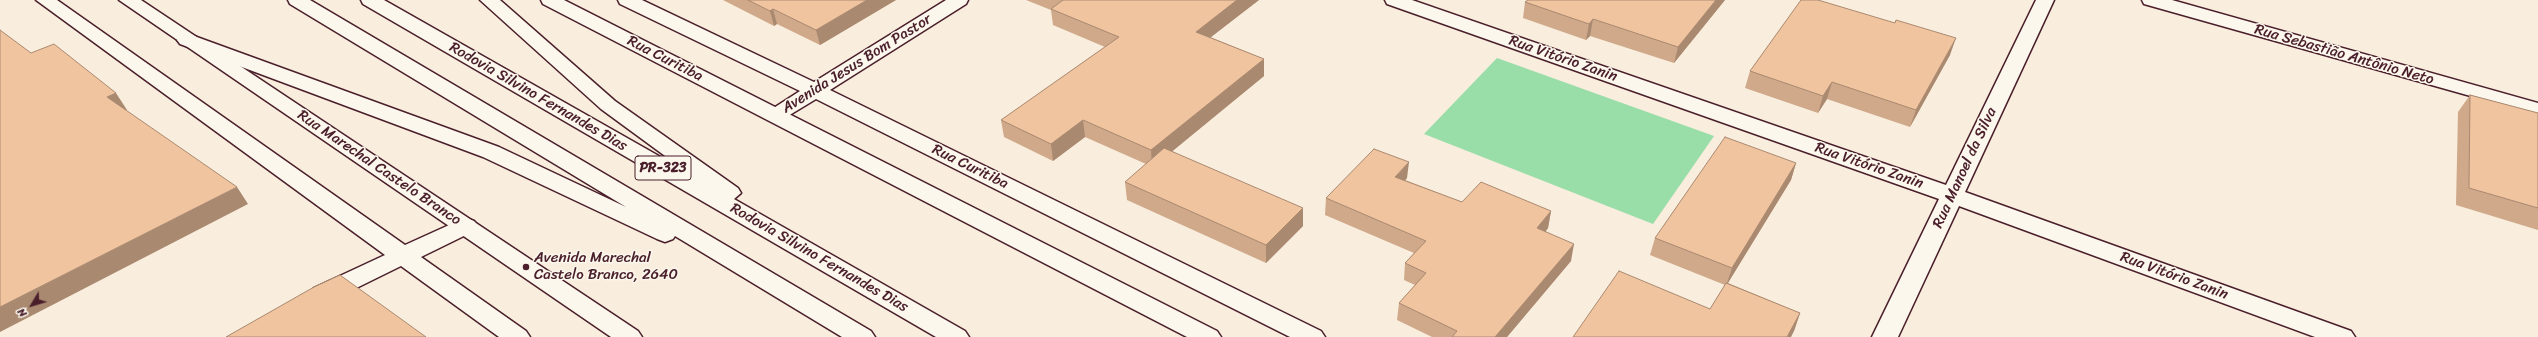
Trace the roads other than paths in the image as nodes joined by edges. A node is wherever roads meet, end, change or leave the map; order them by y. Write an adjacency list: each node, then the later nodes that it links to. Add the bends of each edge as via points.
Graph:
1 (45, 0): 18 (main road)
2 (128, 0): 12 (main road, Rua Marechal Castelo Branco)
3 (297, 0): 20 (main road, PR-323)
4 (370, 0): 19 (main road, Rodovia Silvino Fernandes Dias / PR-323)
5 (489, 0): 19 (main road, via 608,105)
6 (550, 0): 15 (main road, Rua Curitiba)
7 (627, 0): 13 (main road, Rua Curitiba)
8 (959, 0): 13 (main road, Avenida Jesus Bom Pastor)
9 (1394, 0): 16 (main road, Rua Vitório Zanin)
10 (2045, 0): 16 (main road, Rua Manoel da Silva)
11 (2151, 0): 14 (main road, Rua Sebastião Antônio Neto)
12 (187, 40): 17 (main road, Rua Marechal Castelo Branco); 20 (main road, via 491,152)
13 (815, 90): 15 (main road, Avenida Jesus Bom Pastor); 27 (main road, Rua Curitiba)
14 (2538, 109)
15 (776, 115): 26 (main road, Rua Curitiba)
16 (1952, 195): 28 (main road, Rua Manoel da Silva); 29 (main road, Rua Vitório Zanin)
17 (466, 226): 18 (main road); 23 (main road, Rua Marechal Castelo Branco)
18 (404, 256): 21 (main road); 22 (main road)
19 (826, 263): 25 (main road, Rodovia Silvino Fernandes Dias / PR-323)
20 (784, 290): 24 (main road, PR-323)
21 (304, 303)
22 (517, 337)
23 (629, 337)
24 (862, 337)
25 (956, 337)
26 (1208, 337)
27 (1312, 337)
28 (1885, 337)
29 (2342, 337)

